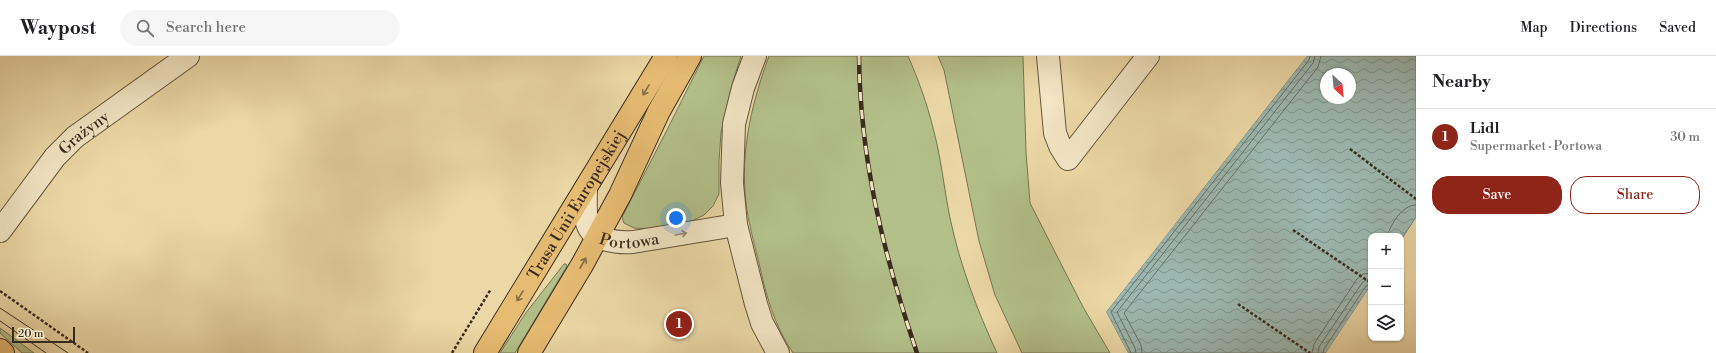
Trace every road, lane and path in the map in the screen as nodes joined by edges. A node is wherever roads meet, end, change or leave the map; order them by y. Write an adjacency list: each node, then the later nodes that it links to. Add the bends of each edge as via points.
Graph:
1 (188, 56): 12 (street, Grażyny, via 75,137 55,157)
2 (666, 56): 8 (main road, Trasa Unii Europejskiej, one-way to 8)
3 (690, 56): 13 (main road, Trasa Unii Europejskiej)
4 (755, 56): 10 (street, via 743,88 734,124 732,183)
5 (1048, 56): 6 (street, via 1055,133 1068,159)
6 (1148, 56)
7 (1350, 149): 9 (path)
8 (586, 188): 13 (street, Portowa, via 587,223); 22 (main road, Trasa Unii Europejskiej, one-way to 22)
9 (1416, 199)
10 (736, 225): 13 (street, Portowa, one-way to 10, via 617,243 633,242); 24 (street, via 762,323)
11 (1293, 230): 14 (path)
12 (0, 231)
13 (598, 236): 23 (main road, Trasa Unii Europejskiej, one-way to 13)
14 (1368, 281)
15 (491, 289): 21 (path)
16 (0, 291): 20 (path)
17 (1238, 304): 25 (path)
18 (0, 350): 19 (main road)
19 (3, 353)
20 (88, 353)
21 (452, 353)
22 (485, 353)
23 (529, 353)
24 (778, 353)
25 (1310, 353)

